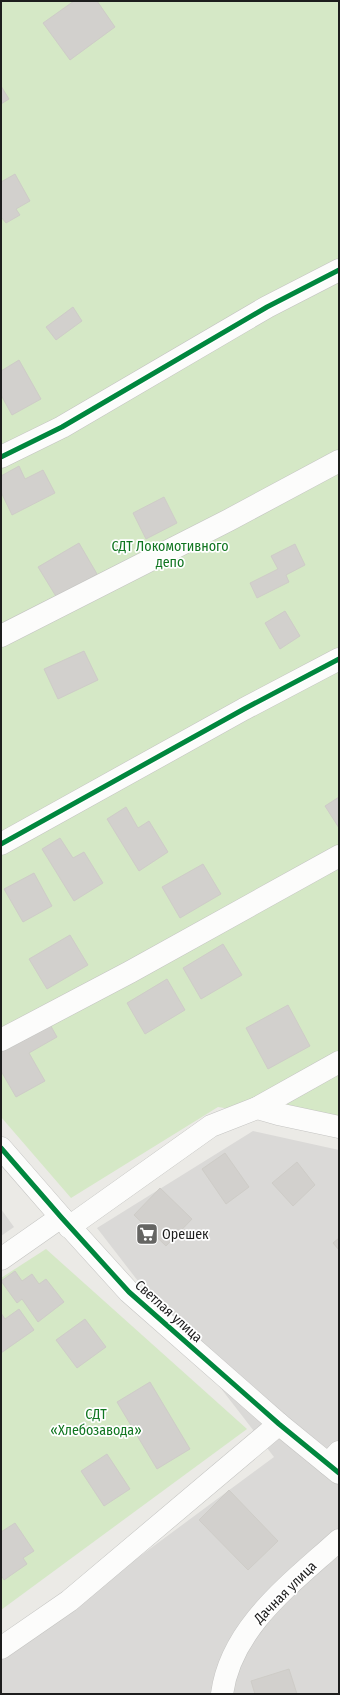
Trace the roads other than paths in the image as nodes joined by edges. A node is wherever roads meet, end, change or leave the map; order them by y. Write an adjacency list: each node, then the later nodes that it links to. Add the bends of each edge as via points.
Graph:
1 (339, 270): 2 (street, via 267,307 62,426)
2 (1, 457)
3 (339, 461): 4 (street)
4 (1, 636)
5 (339, 659): 6 (street)
6 (1, 844)
7 (339, 856): 8 (street)
8 (1, 1040)
9 (339, 1062): 10 (street)
10 (257, 1108): 11 (street); 13 (street, via 211,1126)
11 (339, 1127)
12 (1, 1148): 13 (street, Светлая улица)
13 (65, 1222): 14 (street); 15 (street, Светлая улица, via 129,1292)
14 (1, 1259)
15 (279, 1424): 16 (street, Светлая улица); 18 (street, via 69,1601)
16 (335, 1463)
17 (339, 1540): 19 (street, Дачная улица, via 263,1610 246,1632 233,1658)
18 (1, 1648)
19 (222, 1694)

